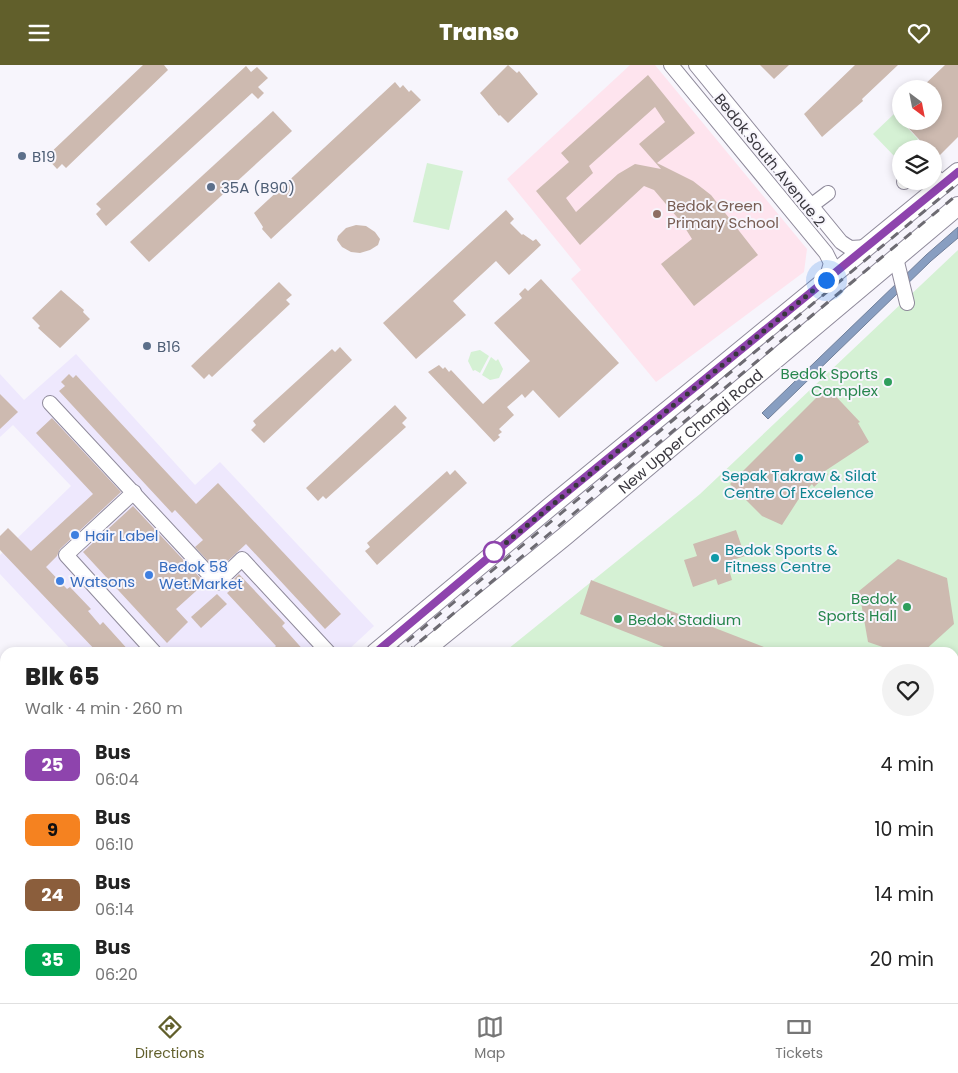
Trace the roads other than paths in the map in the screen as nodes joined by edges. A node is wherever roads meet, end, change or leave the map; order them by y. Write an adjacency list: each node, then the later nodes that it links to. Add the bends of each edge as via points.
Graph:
1 (671, 65): 11 (street, Bedok South Avenue 2, via 826,253 830,263)
2 (696, 65): 7 (street, Bedok South Avenue 2)
3 (958, 172): 4 (main road, New Upper Changi Road)
4 (942, 178)
5 (928, 190): 9 (main road, New Upper Changi Road)
6 (828, 193): 7 (street)
7 (812, 205): 9 (street, Bedok South Avenue 2, via 846,246 855,249)
8 (958, 207): 10 (main road, New Upper Changi Road)
9 (868, 247): 11 (main road, New Upper Changi Road)
10 (896, 258): 12 (street); 18 (main road, New Upper Changi Road)
11 (826, 280): 17 (main road, New Upper Changi Road)
12 (906, 303)
13 (50, 403): 14 (street)
14 (134, 493): 15 (street, via 66,555); 16 (street, via 217,583 242,559)
15 (150, 647)
16 (323, 647)
17 (382, 647)
18 (429, 647)

